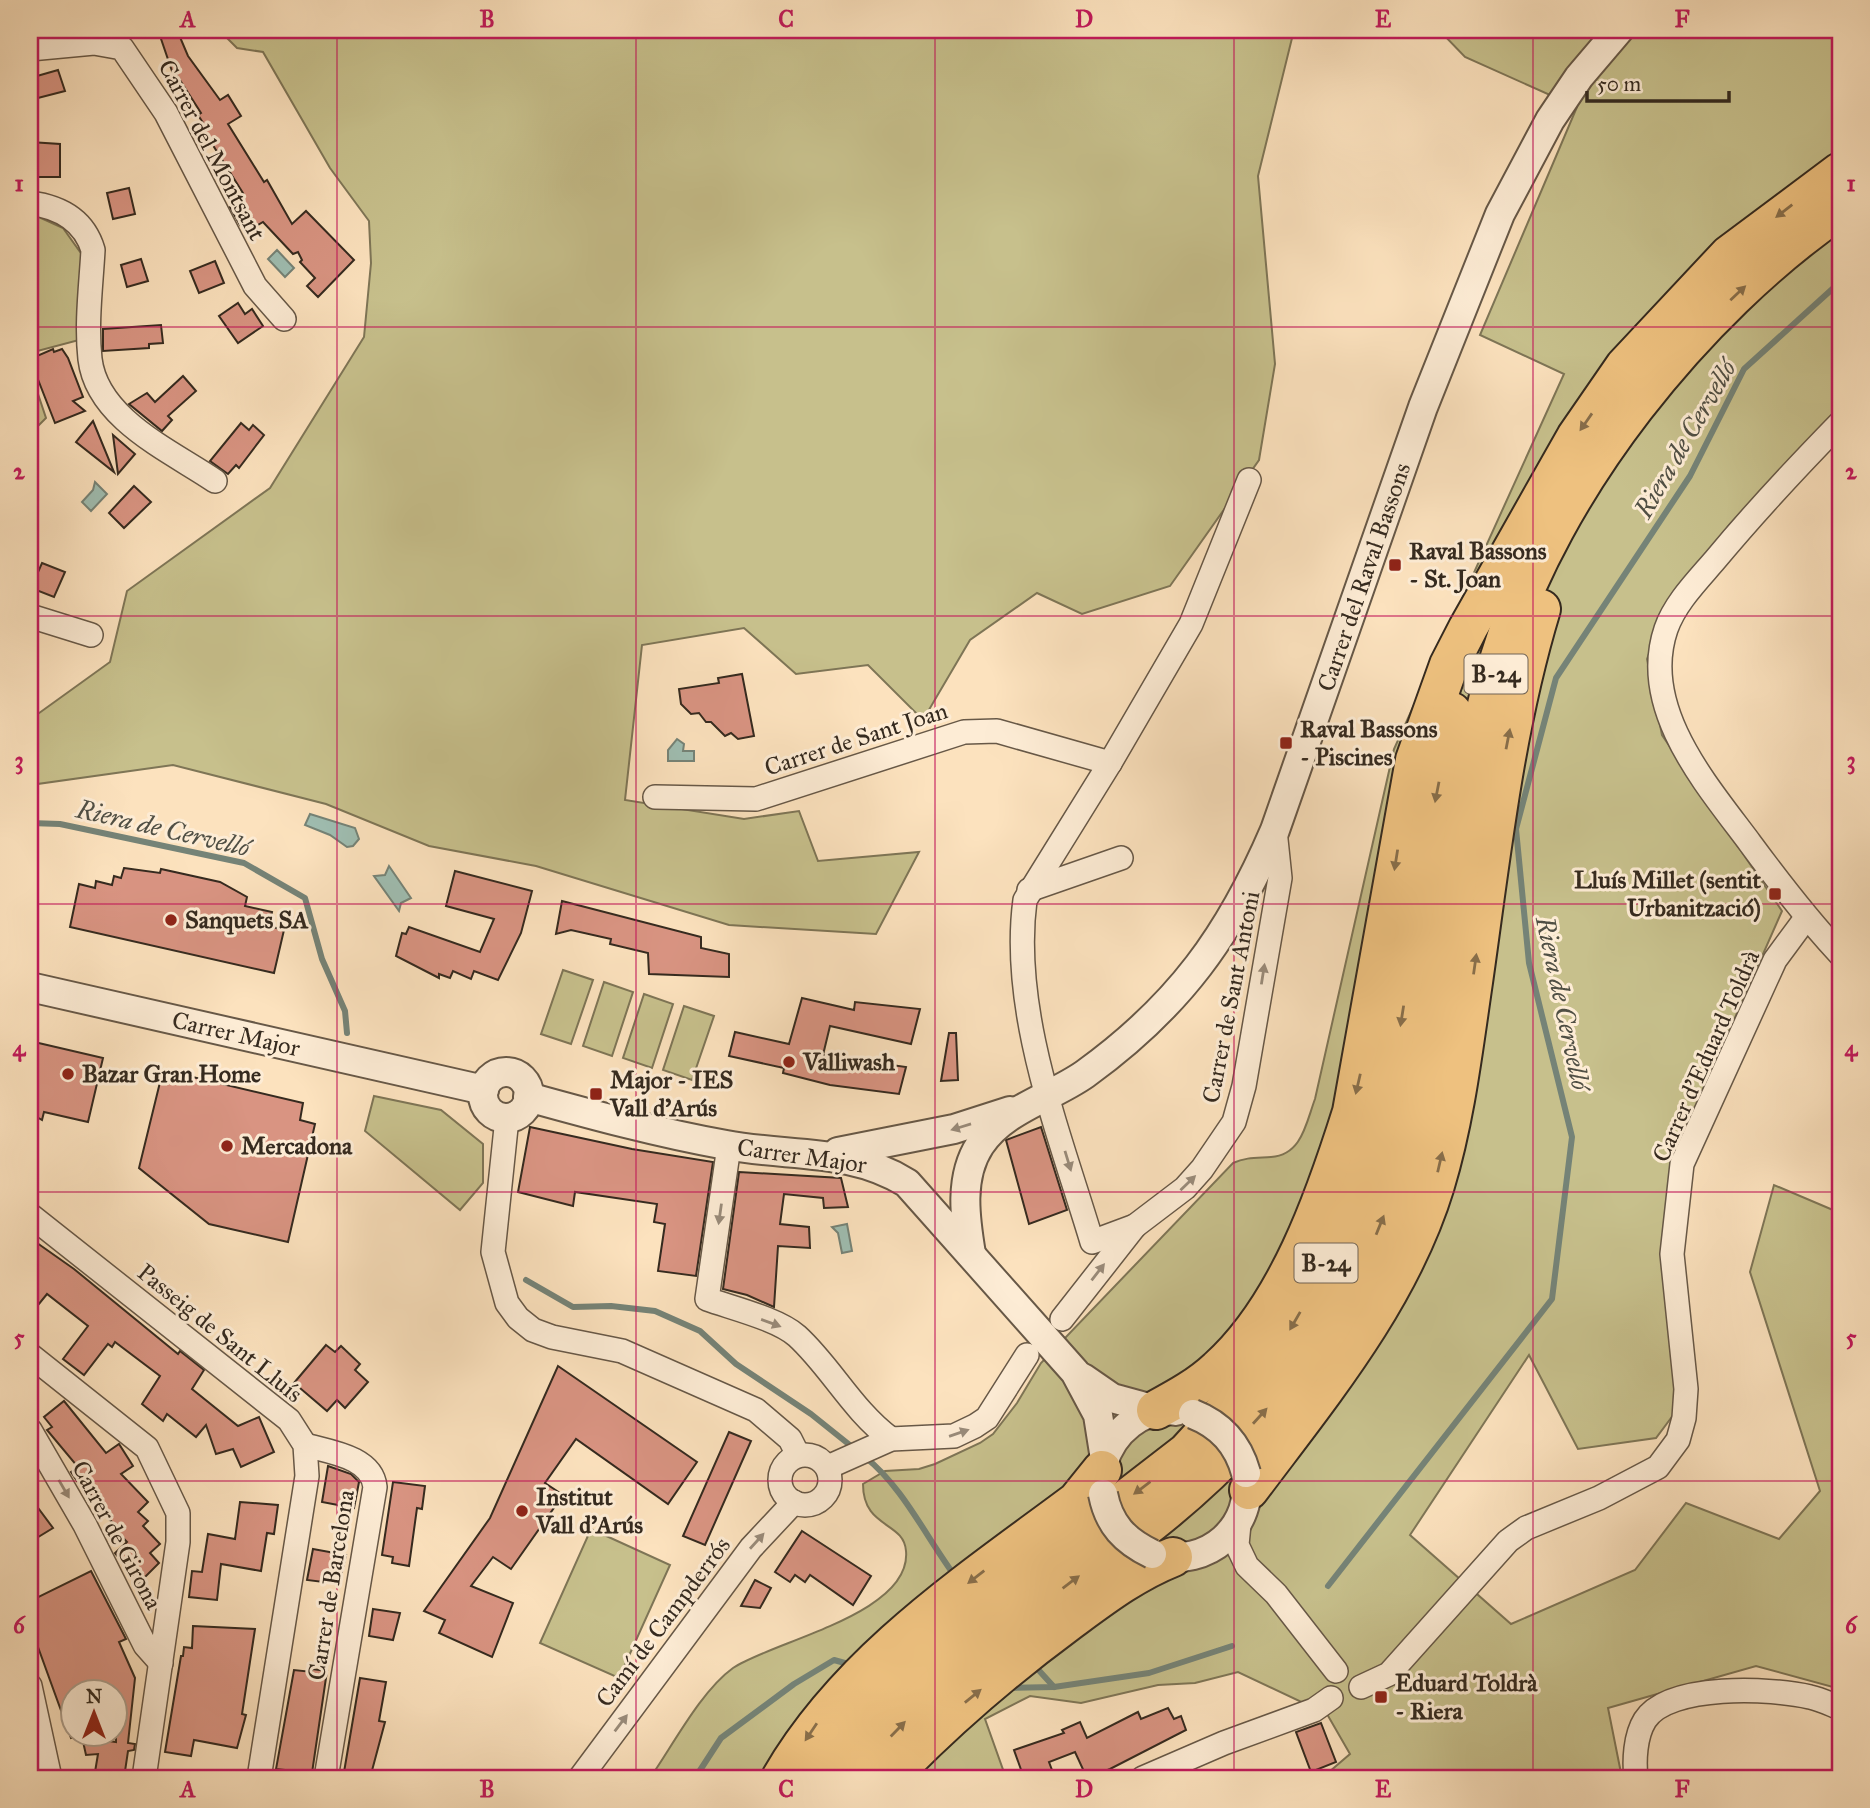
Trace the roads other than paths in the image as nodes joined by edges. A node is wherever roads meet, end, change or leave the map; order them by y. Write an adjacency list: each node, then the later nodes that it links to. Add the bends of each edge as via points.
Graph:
1 (1619, 30): 16 (street, Carrer del Raval Bassons, via 1550,120 1500,214 1423,407)
2 (30, 49): 6 (street, Carrer del Montsant, via 94,43 122,48 166,113 255,286)
3 (1840, 172): 11 (highway, B-24, one-way to 11, via 1729,255 1625,366 1576,436)
4 (30, 203): 9 (street, via 76,219 89,237 93,250 90,362 109,403)
5 (1840, 209): 10 (highway, B-24, one-way to 5, via 1677,353 1737,293)
6 (284, 319)
7 (1840, 422): 19 (street, via 1765,499 1694,584 1667,626 1660,650 1664,697 1695,770)
8 (1249, 480): 14 (street, via 1191,624)
9 (215, 481)
10 (1570, 504): 42 (highway, one-way to 10, via 1363,1335 1403,1265 1435,1186 1462,1056 1507,737); 59 (highway, B-24, one-way to 10, via 951,1674 1157,1518 1212,1469 1285,1390 1328,1329 1368,1255 1420,1110 1473,779 1500,657 1527,588)
11 (1491, 590): 35 (highway, one-way to 35, via 1449,665 1415,760 1364,1056 1334,1168 1285,1277 1252,1330); 58 (highway, B-24, one-way to 58, via 1455,699 1398,1045 1374,1150 1360,1194 1304,1306 1250,1383 1187,1452 931,1650 856,1725)
12 (30, 616): 13 (street)
13 (91, 635)
14 (1110, 763): 15 (street, Carrer de Sant Joan, via 997,731 964,732 756,799); 18 (street)
15 (655, 797)
16 (1275, 830): 24 (street, Carrer del Raval Bassons, via 1235,915 1182,988 1083,1075); 29 (street, Carrer de Sant Antoni, one-way to 16, via 1185,1188 1234,1122 1280,878)
17 (1121, 858): 18 (street)
18 (1029, 890): 24 (street, via 1021,924)
19 (1806, 918): 20 (street); 49 (street, Carrer d'Eduard Toldrà, via 1775,960 1682,1164 1672,1254 1686,1389 1684,1418 1670,1453 1658,1467 1526,1528 1508,1541 1389,1674)
20 (1840, 954)
21 (30, 987): 22 (street, Carrer Major)
22 (484, 1090): 23 (street, via 490,1078 504,1073 525,1082); 25 (street, via 485,1106)
23 (528, 1097): 25 (street, via 522,1111); 26 (street, Carrer Major)
24 (1037, 1101): 27 (street, one-way to 27, via 954,1129); 29 (street, one-way to 29, via 1092,1242); 30 (street, via 988,1135 971,1165 965,1208)
25 (506, 1118): 39 (street, via 493,1252 503,1293 518,1318 552,1337 622,1351 755,1410 790,1439)
26 (729, 1146): 27 (street, Carrer Major); 37 (street, one-way to 37, via 707,1299 797,1336)
27 (828, 1155): 30 (street, Carrer Major, via 877,1166 907,1183)
28 (30, 1215): 38 (street, Passeig de Sant Lluís, via 289,1420)
29 (1135, 1226): 31 (street, Carrer de Sant Antoni, one-way to 29)
30 (971, 1254): 34 (street, Carrer Major)
31 (1062, 1319)
32 (30, 1355): 46 (street, via 147,1448 178,1513)
33 (1027, 1355): 37 (street, one-way to 33, via 954,1436 975,1426 987,1418)
34 (1075, 1372): 35 (street, Carrer Major, via 1112,1398); 41 (street, Carrer Major, via 1098,1415)
35 (1175, 1412): 41 (street, via 1124,1427); 42 (street, bridge, via 1226,1435 1242,1459)
36 (30, 1430): 46 (street, Carrer de Girona, one-way to 46, via 85,1525 145,1645)
37 (887, 1441): 40 (street)
38 (305, 1445): 54 (street, via 307,1476); 55 (street, Carrer de Barcelona, via 366,1466 374,1474 375,1487)
39 (798, 1455): 40 (street); 43 (street, via 780,1473 782,1491)
40 (836, 1464): 43 (street, via 827,1494 808,1505)
41 (1103, 1474): 44 (street, bridge, via 1113,1525 1131,1542); 57 (highway, one-way to 57, via 1077,1501 879,1658 819,1721)
42 (1244, 1495): 44 (street, via 1228,1536); 45 (street, via 1237,1545)
43 (794, 1502): 56 (street, Camí de Campderrós, one-way to 43, via 751,1548)
44 (1176, 1555): 45 (street, via 1239,1566); 60 (highway, one-way to 44, via 998,1675 1121,1583)
45 (1257, 1577): 47 (street, via 1276,1594)
46 (161, 1663): 53 (street)
47 (1336, 1671): 49 (street, via 1354,1672); 50 (street, via 1326,1685)
48 (30, 1686): 52 (street)
49 (1361, 1687): 50 (street, via 1350,1703)
50 (1331, 1698): 61 (street, via 1305,1714)
51 (1840, 1708): 62 (street, via 1812,1697 1774,1691 1705,1693 1671,1700 1645,1720 1634,1757)
52 (50, 1778)
53 (144, 1778)
54 (259, 1778)
55 (326, 1778)
56 (580, 1778)
57 (781, 1778)
58 (814, 1778)
59 (851, 1778)
60 (889, 1778)
61 (1143, 1778)
62 (1636, 1778)

